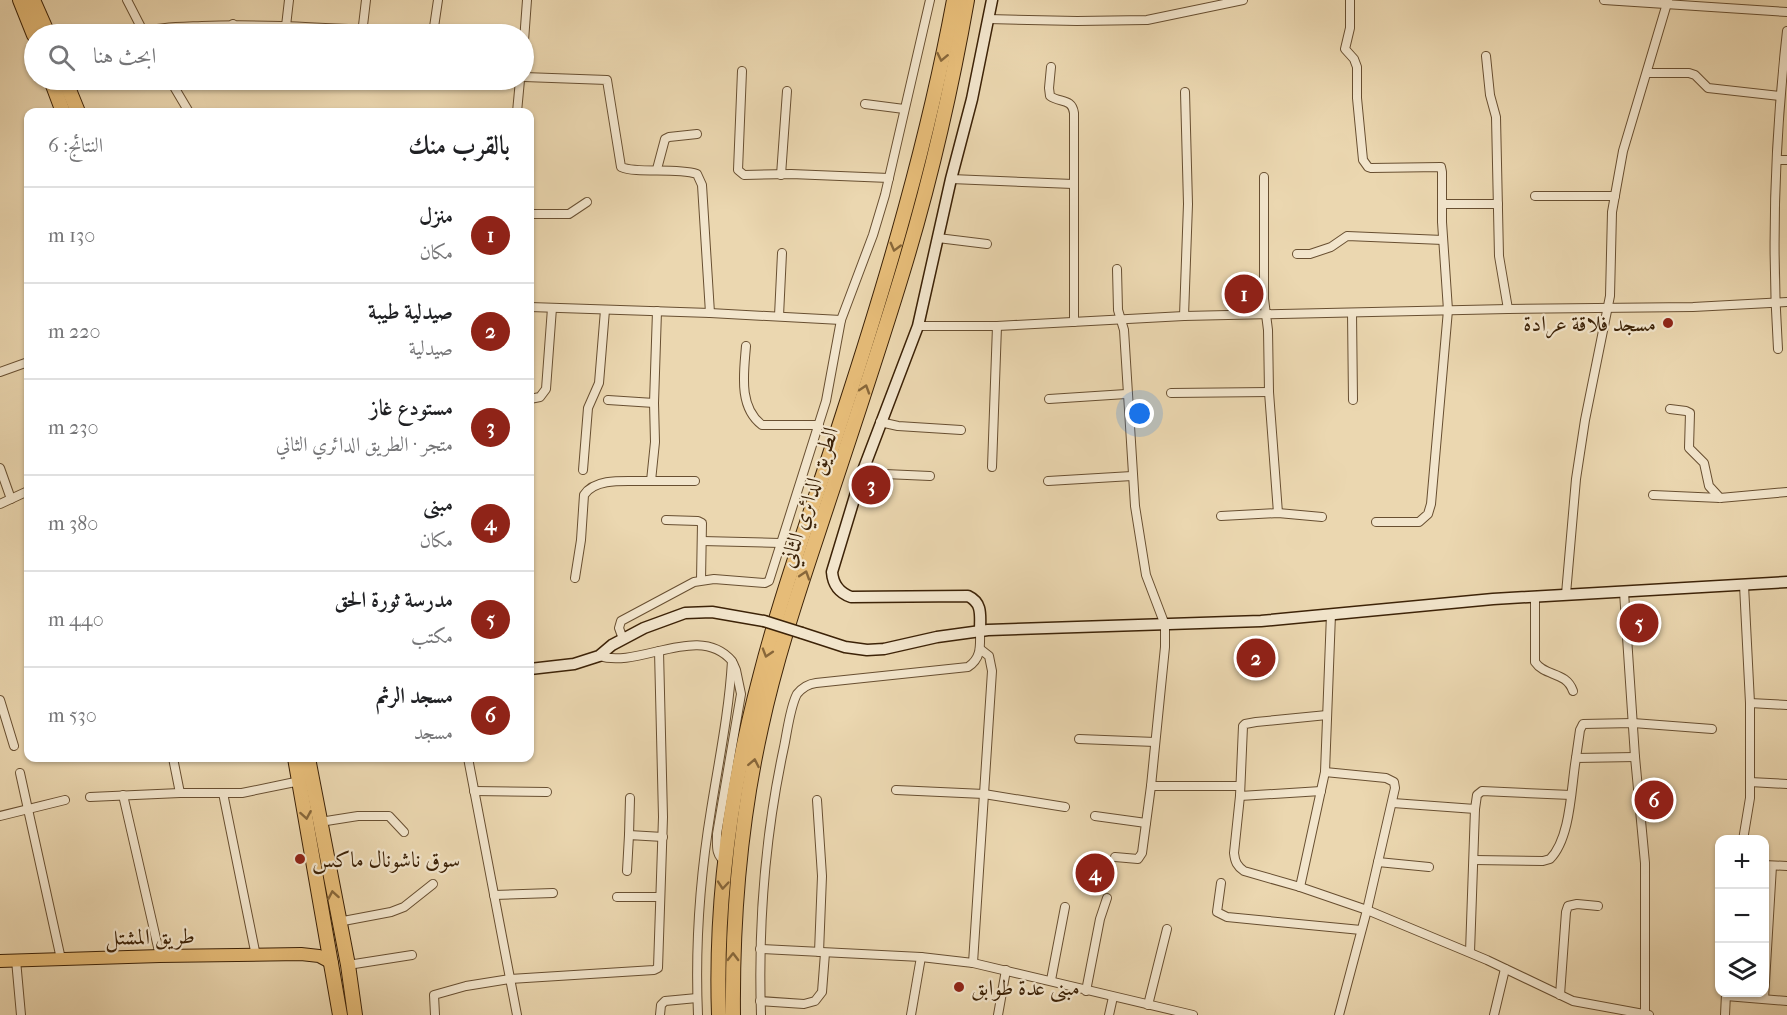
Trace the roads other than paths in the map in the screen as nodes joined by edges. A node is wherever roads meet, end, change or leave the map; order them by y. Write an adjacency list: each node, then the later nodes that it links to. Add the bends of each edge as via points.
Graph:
1 (20, 0): 19 (highway)
2 (33, 0): 20 (highway)
3 (127, 0): 21 (street)
4 (289, 0): 22 (street)
5 (366, 0): 23 (street)
6 (438, 0): 24 (street)
7 (527, 0): 25 (street)
8 (930, 0): 45 (street)
9 (954, 0): 191 (highway, الطريق الدائري الثاني, one-way to 191, via 890,267 759,677 733,799)
10 (967, 0): 250 (highway, الطريق الدائري الثاني, one-way to 10, via 738,868 761,728 780,653 913,237 940,135)
11 (992, 0): 18 (street)
12 (1243, 0): 16 (street)
13 (1350, 0): 58 (street, via 1345,49 1357,67 1363,160 1371,168 1441,167)
14 (1604, 0): 15 (street)
15 (1668, 2): 17 (street); 30 (street)
16 (1209, 3): 18 (street, via 1147,20)
17 (1787, 12)
18 (988, 19): 53 (street)
19 (30, 24)
20 (44, 24)
21 (139, 24)
22 (286, 24)
23 (364, 24)
24 (434, 24)
25 (525, 24)
26 (1787, 31): 32 (street)
27 (1486, 56): 59 (street, via 1496,117)
28 (1051, 67): 54 (street, via 1050,96 1073,106)
29 (742, 71): 50 (street, via 738,170 744,175)
30 (1648, 73): 39 (street, via 1689,73 1708,88); 56 (street, via 1623,151)
31 (534, 79): 49 (street, via 607,80 621,167)
32 (1784, 85): 39 (street)
33 (55, 90): 41 (highway)
34 (69, 90): 42 (highway)
35 (176, 90): 43 (street)
36 (520, 90): 44 (street)
37 (787, 91): 50 (street)
38 (1185, 92): 80 (street, via 1188,204)
39 (1780, 96): 47 (street)
40 (865, 104): 45 (street)
41 (62, 108)
42 (76, 108)
43 (187, 108)
44 (518, 108)
45 (904, 109): 52 (street)
46 (697, 134): 49 (street, via 665,139)
47 (1777, 160): 48 (street); 68 (street)
48 (1787, 160)
49 (657, 169): 76 (street, via 694,173 700,178)
50 (781, 175): 52 (street)
51 (1264, 177): 78 (street)
52 (889, 178): 82 (street, via 873,235)
53 (951, 179): 54 (street); 61 (street)
54 (1073, 184): 83 (street)
55 (1534, 196): 56 (street)
56 (1615, 196): 71 (street)
57 (587, 202): 60 (street, via 568,214)
58 (1442, 204): 59 (street); 62 (street)
59 (1498, 204): 72 (street, via 1499,256)
60 (534, 214)
61 (938, 238): 63 (street); 84 (street)
62 (1443, 240): 65 (street, via 1347,236 1331,247); 74 (street)
63 (987, 244)
64 (782, 253): 79 (street)
65 (1297, 255)
66 (1117, 269): 81 (street)
67 (1787, 302): 68 (street)
68 (1775, 303): 71 (street); 87 (street)
69 (534, 308): 70 (street)
70 (552, 308): 73 (street); 93 (street, via 546,389)
71 (1609, 308): 72 (street); 129 (street, via 1576,479)
72 (1508, 309): 74 (street)
73 (605, 310): 75 (street); 104 (street, via 599,383 588,408)
74 (1448, 310): 77 (street); 121 (street, via 1428,514 1419,522)
75 (657, 311): 76 (street); 97 (street)
76 (710, 313): 79 (street)
77 (1352, 313): 78 (street); 96 (street)
78 (1267, 314): 80 (street); 90 (street)
79 (779, 316): 82 (street)
80 (1184, 316): 81 (street)
81 (1120, 319): 83 (street); 92 (street, via 1124,330)
82 (841, 320): 100 (street)
83 (1074, 322): 85 (street)
84 (918, 326): 85 (street); 99 (street)
85 (997, 326): 102 (street)
86 (746, 346): 100 (street, via 744,393 758,423)
87 (1778, 349)
88 (24, 363): 89 (street)
89 (0, 372)
90 (1269, 392): 91 (street); 117 (street)
91 (1171, 393)
92 (1126, 394): 94 (street); 107 (street)
93 (534, 398)
94 (1049, 399)
95 (608, 400): 97 (street)
96 (1353, 400)
97 (654, 403): 108 (street)
98 (1670, 409): 114 (street, via 1690,413 1689,448 1704,463 1709,486)
99 (880, 422): 101 (street); 105 (street)
100 (819, 425): 123 (street)
101 (961, 430)
102 (992, 467)
103 (0, 468): 115 (street)
104 (583, 470)
105 (862, 473): 106 (street); 133 (street, via 832,567 836,586 856,598 968,596 979,606)
106 (930, 476)
107 (1132, 476): 110 (street); 132 (street, via 1144,568)
108 (651, 481): 109 (street); 124 (street, via 607,482 588,489 584,495)
109 (695, 481)
110 (1048, 482)
111 (1787, 492): 114 (street)
112 (24, 493): 115 (street)
113 (1653, 495): 114 (street)
114 (1720, 498)
115 (11, 499): 116 (street)
116 (0, 504)
117 (1278, 513): 118 (street); 119 (street)
118 (1221, 516)
119 (1322, 517)
120 (666, 520): 122 (street, via 701,522)
121 (1376, 522)
122 (702, 541): 123 (street); 125 (street)
123 (780, 543): 125 (street, via 768,582)
124 (575, 578)
125 (700, 580): 134 (street, via 621,621 618,628)
126 (1787, 582): 127 (street)
127 (1744, 585): 128 (street); 142 (street)
128 (1624, 592): 129 (street); 145 (street)
129 (1566, 594): 130 (street)
130 (1535, 597): 131 (street); 140 (street, via 1535,662 1568,681)
131 (1331, 614): 132 (street); 144 (street)
132 (1165, 625): 133 (street); 148 (street)
133 (980, 631): 134 (street, bridge, via 867,650 845,647 765,621 712,612 685,613); 135 (street)
134 (623, 639): 137 (street)
135 (980, 649): 169 (street, via 989,656 992,671); 213 (street, via 975,661 963,668 816,683 797,694 774,800)
136 (659, 651): 137 (street, via 622,659); 138 (street, via 681,646 707,647); 188 (street)
137 (599, 656): 139 (street, via 574,664)
138 (732, 661): 191 (street, via 741,694 718,822 717,851); 236 (street, via 728,713 703,874)
139 (534, 669)
140 (1573, 691)
141 (0, 699): 149 (street)
142 (1750, 703): 143 (street); 159 (street)
143 (1787, 705)
144 (1327, 715): 156 (street); 162 (street, via 1245,724)
145 (1633, 723): 146 (street); 150 (street); 151 (street, via 1583,724)
146 (1712, 729)
147 (1079, 739): 148 (street)
148 (1155, 742): 161 (street)
149 (14, 746)
150 (1635, 757): 151 (street); 258 (street, via 1646,874)
151 (1576, 758): 171 (street)
152 (173, 762): 167 (street)
153 (296, 762): 158 (highway)
154 (309, 762): 183 (highway)
155 (469, 762): 164 (street)
156 (1325, 772): 165 (street); 177 (street, via 1390,779 1395,788)
157 (20, 773): 179 (street)
158 (300, 781): 168 (street); 212 (highway, one-way to 212)
159 (1750, 782): 160 (street); 187 (street)
160 (1787, 784)
161 (1151, 786): 162 (street); 184 (street)
162 (1240, 786): 172 (street)
163 (896, 790): 169 (street)
164 (474, 791): 166 (street); 202 (street)
165 (1322, 791): 172 (street); 199 (street)
166 (547, 792)
167 (180, 793): 168 (street); 170 (street)
168 (223, 793): 219 (street)
169 (984, 794): 178 (street); 225 (street)
170 (123, 795): 173 (street); 218 (street)
171 (1571, 795): 180 (street, via 1482,791 1477,795); 190 (street, via 1559,845 1550,859)
172 (1240, 796): 199 (street, via 1234,853 1238,867)
173 (90, 797)
174 (630, 798): 186 (street)
175 (65, 800): 179 (street)
176 (817, 800): 214 (street)
177 (1392, 802): 180 (street); 192 (street)
178 (1065, 807)
179 (29, 808): 181 (street); 221 (street)
180 (1475, 809): 190 (street)
181 (0, 816)
182 (1095, 816): 184 (street)
183 (320, 822): 185 (street, via 389,816); 209 (highway, one-way to 183)
184 (1146, 824): 189 (street, via 1141,857)
185 (404, 832)
186 (629, 835): 188 (street); 196 (street)
187 (1744, 835)
188 (663, 837): 204 (street)
189 (1115, 857)
190 (1474, 860): 215 (street)
191 (726, 862): 249 (highway, الطريق الدائري الثاني, one-way to 249)
192 (1378, 862): 195 (street); 208 (street)
193 (1769, 866): 194 (street)
194 (1787, 866)
195 (1429, 867)
196 (627, 871)
197 (1221, 883): 211 (street, via 1217,908 1222,915)
198 (433, 884): 209 (street, via 404,907)
199 (1300, 886): 208 (street)
200 (1767, 889): 237 (street)
201 (553, 893): 202 (street)
202 (494, 895): 229 (street)
203 (617, 897): 204 (street)
204 (660, 897): 229 (street, via 657,969)
205 (1107, 898): 231 (street)
206 (1598, 906): 232 (street, via 1568,906)
207 (1065, 907): 230 (street)
208 (1367, 910): 211 (street); 215 (street)
209 (338, 922): 226 (highway)
210 (1167, 929): 240 (street)
211 (1361, 930): 256 (street)
212 (328, 940): 216 (main road, طريق المشتل, via 317,950); 224 (highway)
213 (760, 949): 214 (street); 238 (street)
214 (822, 952): 220 (street); 238 (street, via 822,992 815,1001)
215 (1470, 952): 227 (street)
216 (301, 954): 219 (main road, طريق المشتل); 224 (main road, طريق المشتل, via 320,956)
217 (412, 955): 226 (street)
218 (160, 956): 219 (main road, طريق المشتل); 221 (main road, طريق المشتل)
219 (256, 956)
220 (921, 957): 225 (street); 252 (street)
221 (61, 959): 222 (main road, طريق المشتل)
222 (16, 960): 223 (main road, طريق المشتل); 242 (street)
223 (0, 961)
224 (332, 963): 243 (highway)
225 (973, 963): 228 (street)
226 (348, 965): 244 (highway)
227 (1505, 969): 232 (street); 257 (street)
228 (1006, 970): 230 (street); 253 (street)
229 (510, 979): 245 (street, via 436,993); 246 (street)
230 (1051, 981): 231 (street)
231 (1086, 990): 233 (street)
232 (1560, 995): 258 (street, via 1587,1005)
233 (1113, 997): 240 (street); 254 (street)
234 (1726, 997): 259 (street)
235 (1749, 997): 237 (street)
236 (697, 998): 247 (street, via 665,1001); 248 (street)
237 (1764, 999): 239 (street)
238 (760, 1001): 251 (street)
239 (1787, 1001)
240 (1149, 1005): 241 (street)
241 (1183, 1014): 255 (street)
242 (21, 1015)
243 (340, 1015)
244 (355, 1015)
245 (435, 1015)
246 (516, 1015)
247 (660, 1015)
248 (698, 1015)
249 (719, 1015)
250 (733, 1015)
251 (761, 1015)
252 (911, 1015)
253 (998, 1015)
254 (1108, 1015)
255 (1192, 1015)
256 (1339, 1015)
257 (1494, 1015)
258 (1646, 1015)
259 (1725, 1015)

